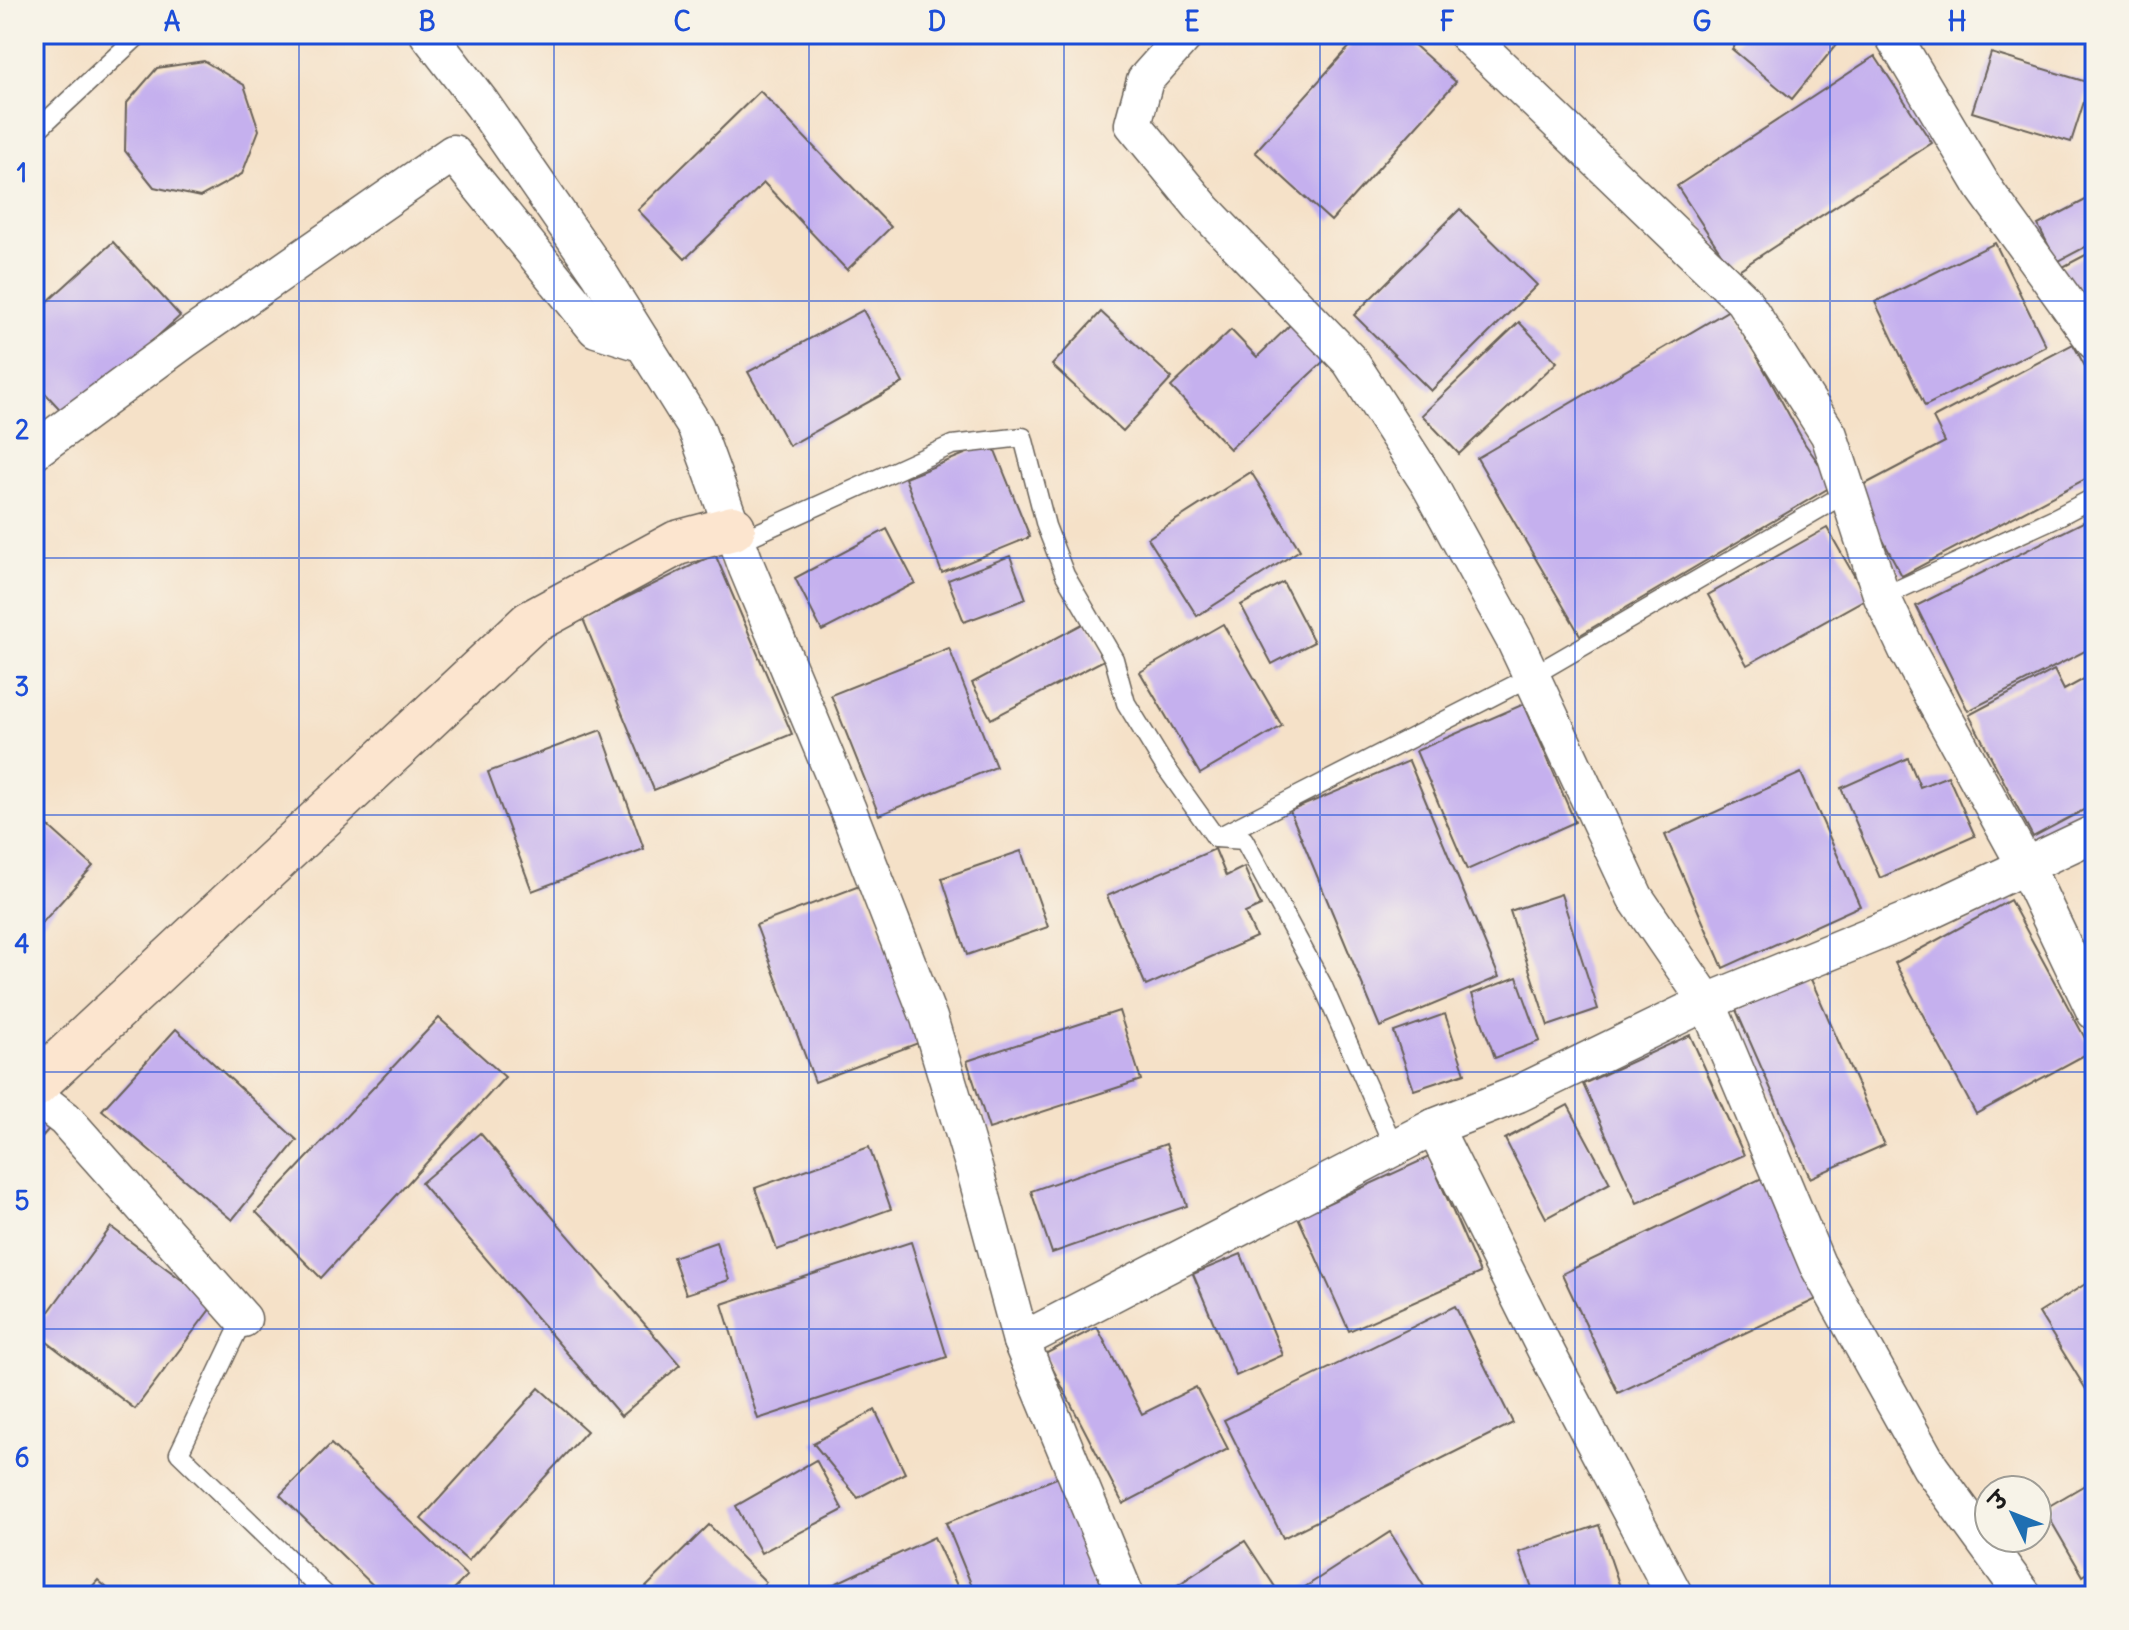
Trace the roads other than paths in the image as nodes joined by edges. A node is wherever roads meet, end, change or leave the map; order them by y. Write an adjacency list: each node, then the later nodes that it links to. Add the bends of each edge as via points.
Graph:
1 (140, 34): 6 (lane)
2 (428, 34): 8 (street, via 482,104)
3 (1186, 34): 14 (street, via 1145,80 1133,124 1204,210 1350,361 1429,484)
4 (1466, 34): 10 (street, via 1743,300 1829,435)
5 (1892, 34): 7 (street, via 1984,188)
6 (34, 133)
7 (2095, 342)
8 (644, 344): 9 (street, via 596,329 453,153); 12 (street, via 696,428)
9 (34, 451)
10 (1848, 492): 13 (street); 14 (lane)
11 (2095, 497): 13 (lane)
12 (736, 535): 16 (lane, via 952,445 1023,437 1046,526 1065,575 1114,659 1126,703); 20 (street, via 677,543 530,623); 25 (street, via 929,1018)
13 (1882, 597): 17 (street)
14 (1532, 676): 16 (lane); 18 (street, via 1635,897)
15 (2095, 833): 17 (street)
16 (1216, 838): 23 (lane, via 1244,840 1322,984)
17 (2025, 865): 18 (street, via 1930,911); 19 (street)
18 (1707, 1002): 22 (street, via 1518,1094); 29 (street, via 1817,1264 1930,1467)
19 (2095, 1012)
20 (34, 1086)
21 (34, 1095): 24 (street, via 65,1119)
22 (1434, 1127): 23 (street); 28 (street)
23 (1394, 1147): 25 (street)
24 (243, 1319): 26 (lane, via 179,1453)
25 (1021, 1341): 27 (street)
26 (327, 1596)
27 (1126, 1596)
28 (1675, 1596)
29 (2024, 1596)

